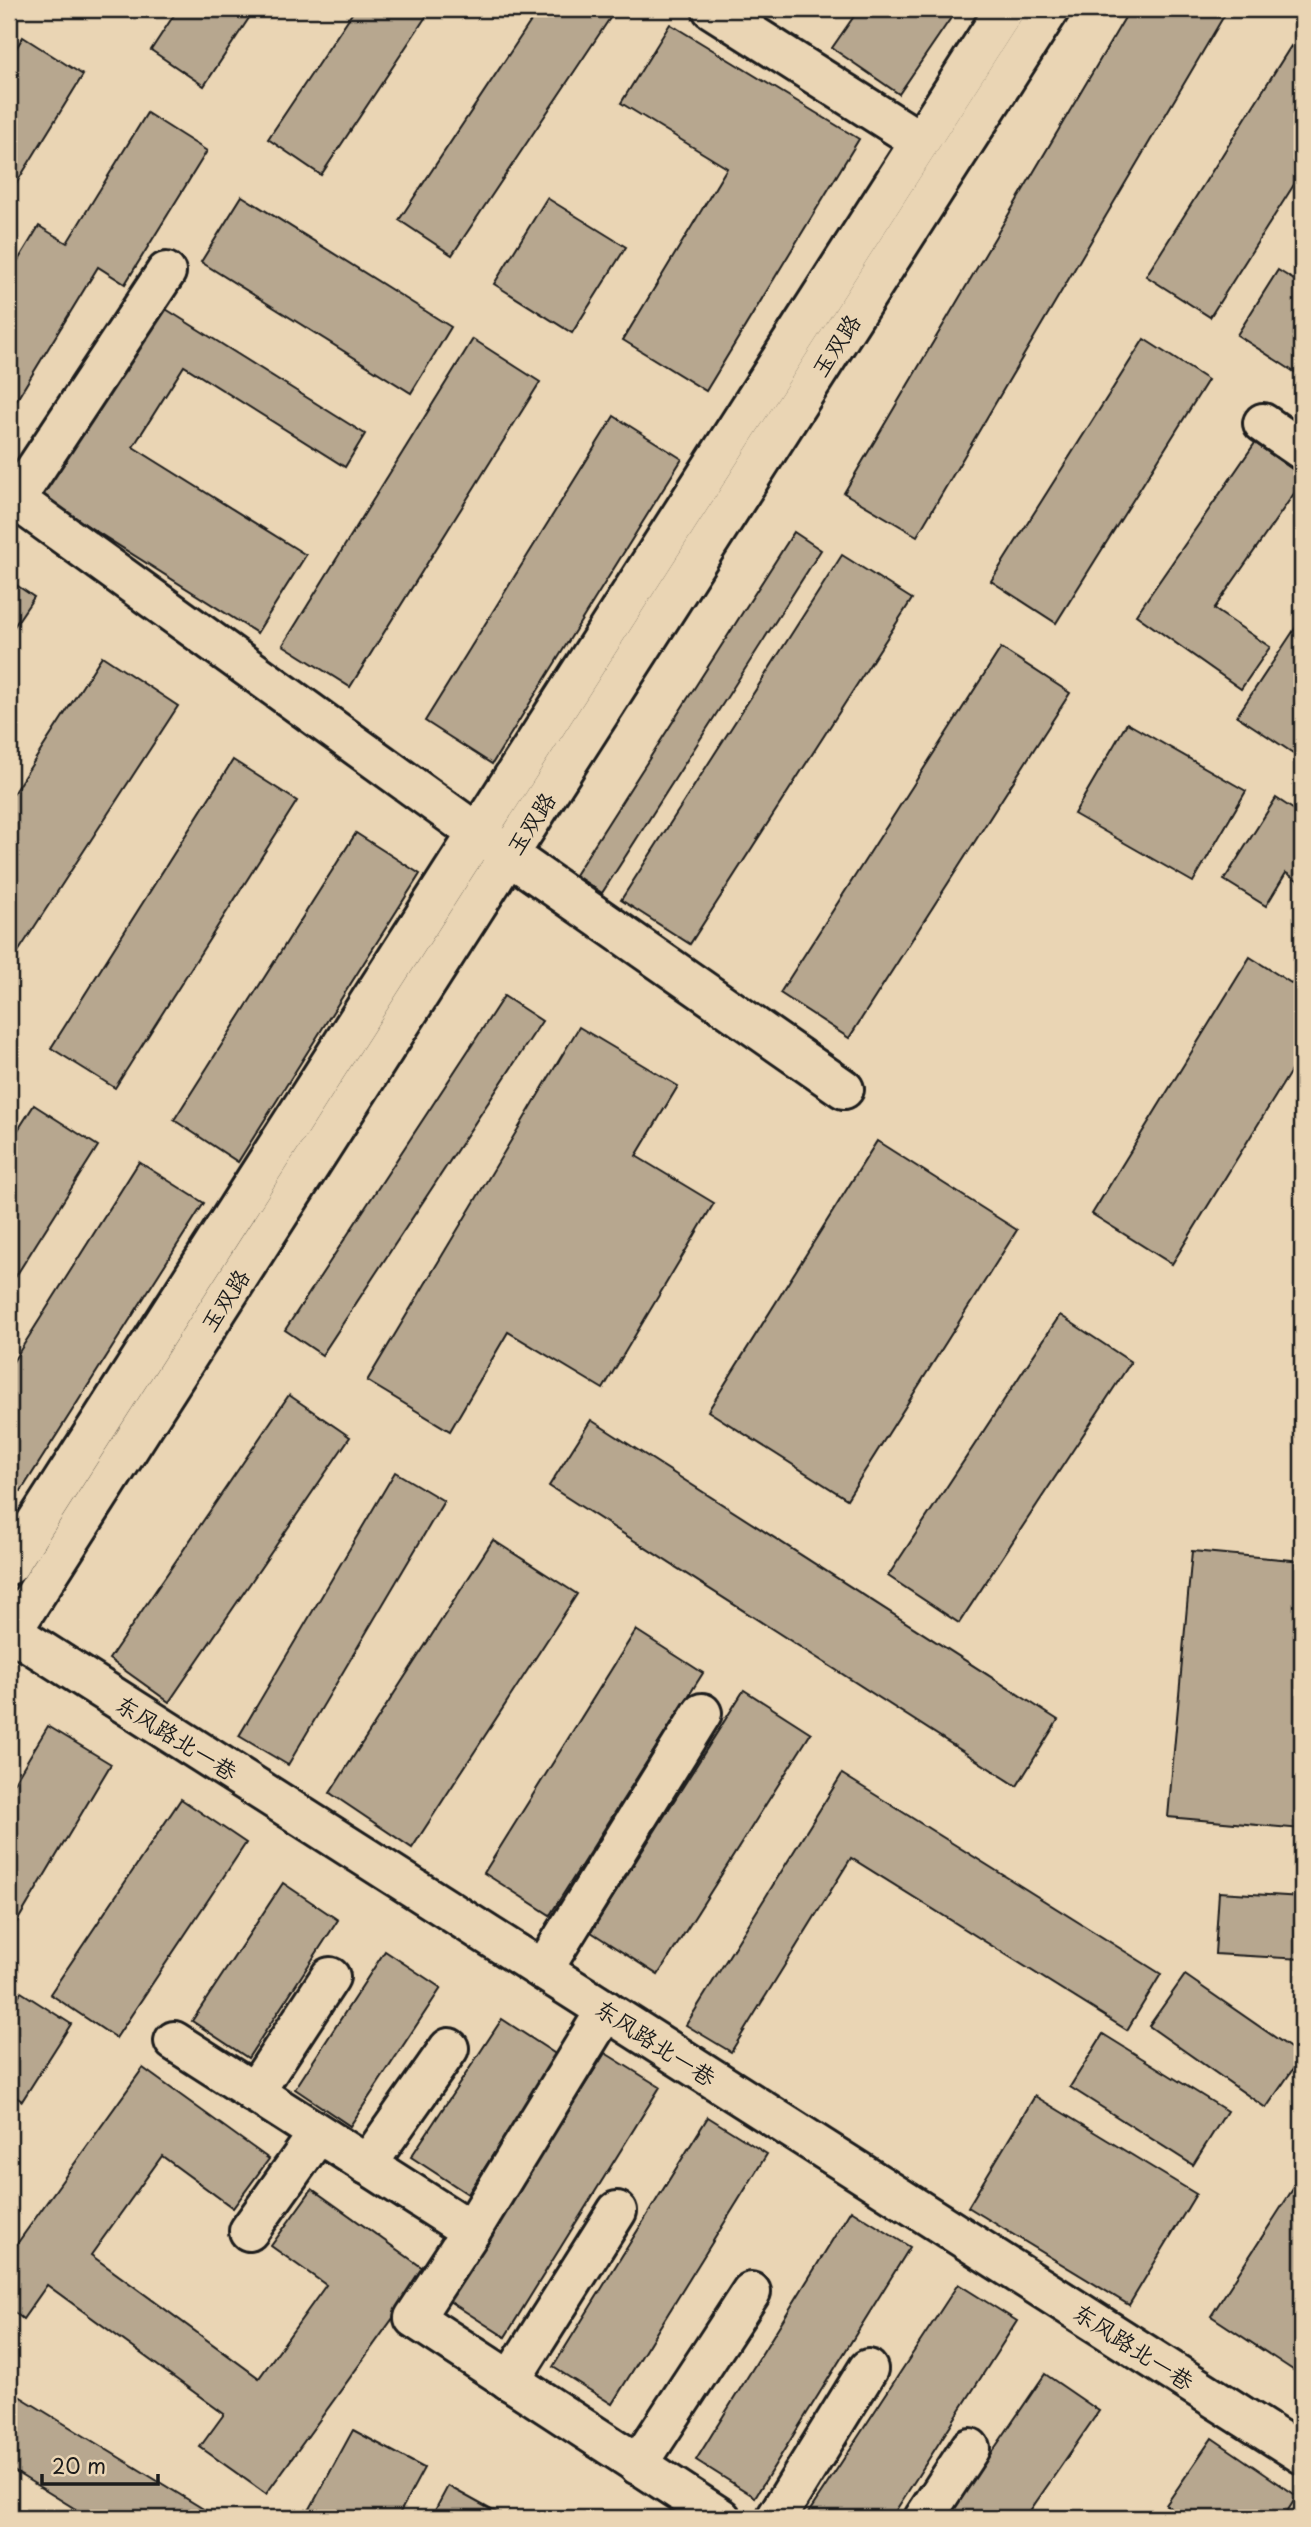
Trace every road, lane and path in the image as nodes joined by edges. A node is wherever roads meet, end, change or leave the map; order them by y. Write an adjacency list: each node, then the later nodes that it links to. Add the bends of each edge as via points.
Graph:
1 (712, 9): 4 (main road)
2 (1005, 9): 4 (main road, 玉双路)
3 (1050, 9): 10 (main road, 玉双路)
4 (920, 142): 9 (main road, 玉双路)
5 (166, 272): 8 (main road)
6 (1263, 423): 7 (main road)
7 (1302, 450)
8 (12, 498): 9 (main road)
9 (477, 833): 10 (main road); 12 (main road, 玉双路)
10 (509, 855): 11 (main road); 13 (main road, 玉双路)
11 (844, 1088)
12 (9, 1565)
13 (10, 1632): 15 (main road, 东风路北一巷)
14 (702, 1713): 15 (main road)
15 (543, 1970): 17 (main road, 东风路北一巷)
16 (330, 1978): 20 (main road)
17 (606, 2010): 25 (main road); 30 (main road, 东风路北一巷)
18 (174, 2041): 20 (main road)
19 (449, 2048): 22 (main road)
20 (254, 2093): 21 (main road)
21 (318, 2133): 22 (main road); 24 (main road)
22 (367, 2165): 25 (main road)
23 (617, 2211): 28 (main road)
24 (249, 2231)
25 (471, 2231): 28 (main road, via 414,2318)
26 (751, 2292): 31 (main road)
27 (868, 2369): 33 (main road)
28 (510, 2381): 31 (main road)
29 (970, 2448): 34 (main road)
30 (1302, 2454)
31 (638, 2465): 32 (main road)
32 (721, 2518)
33 (776, 2518)
34 (924, 2518)

